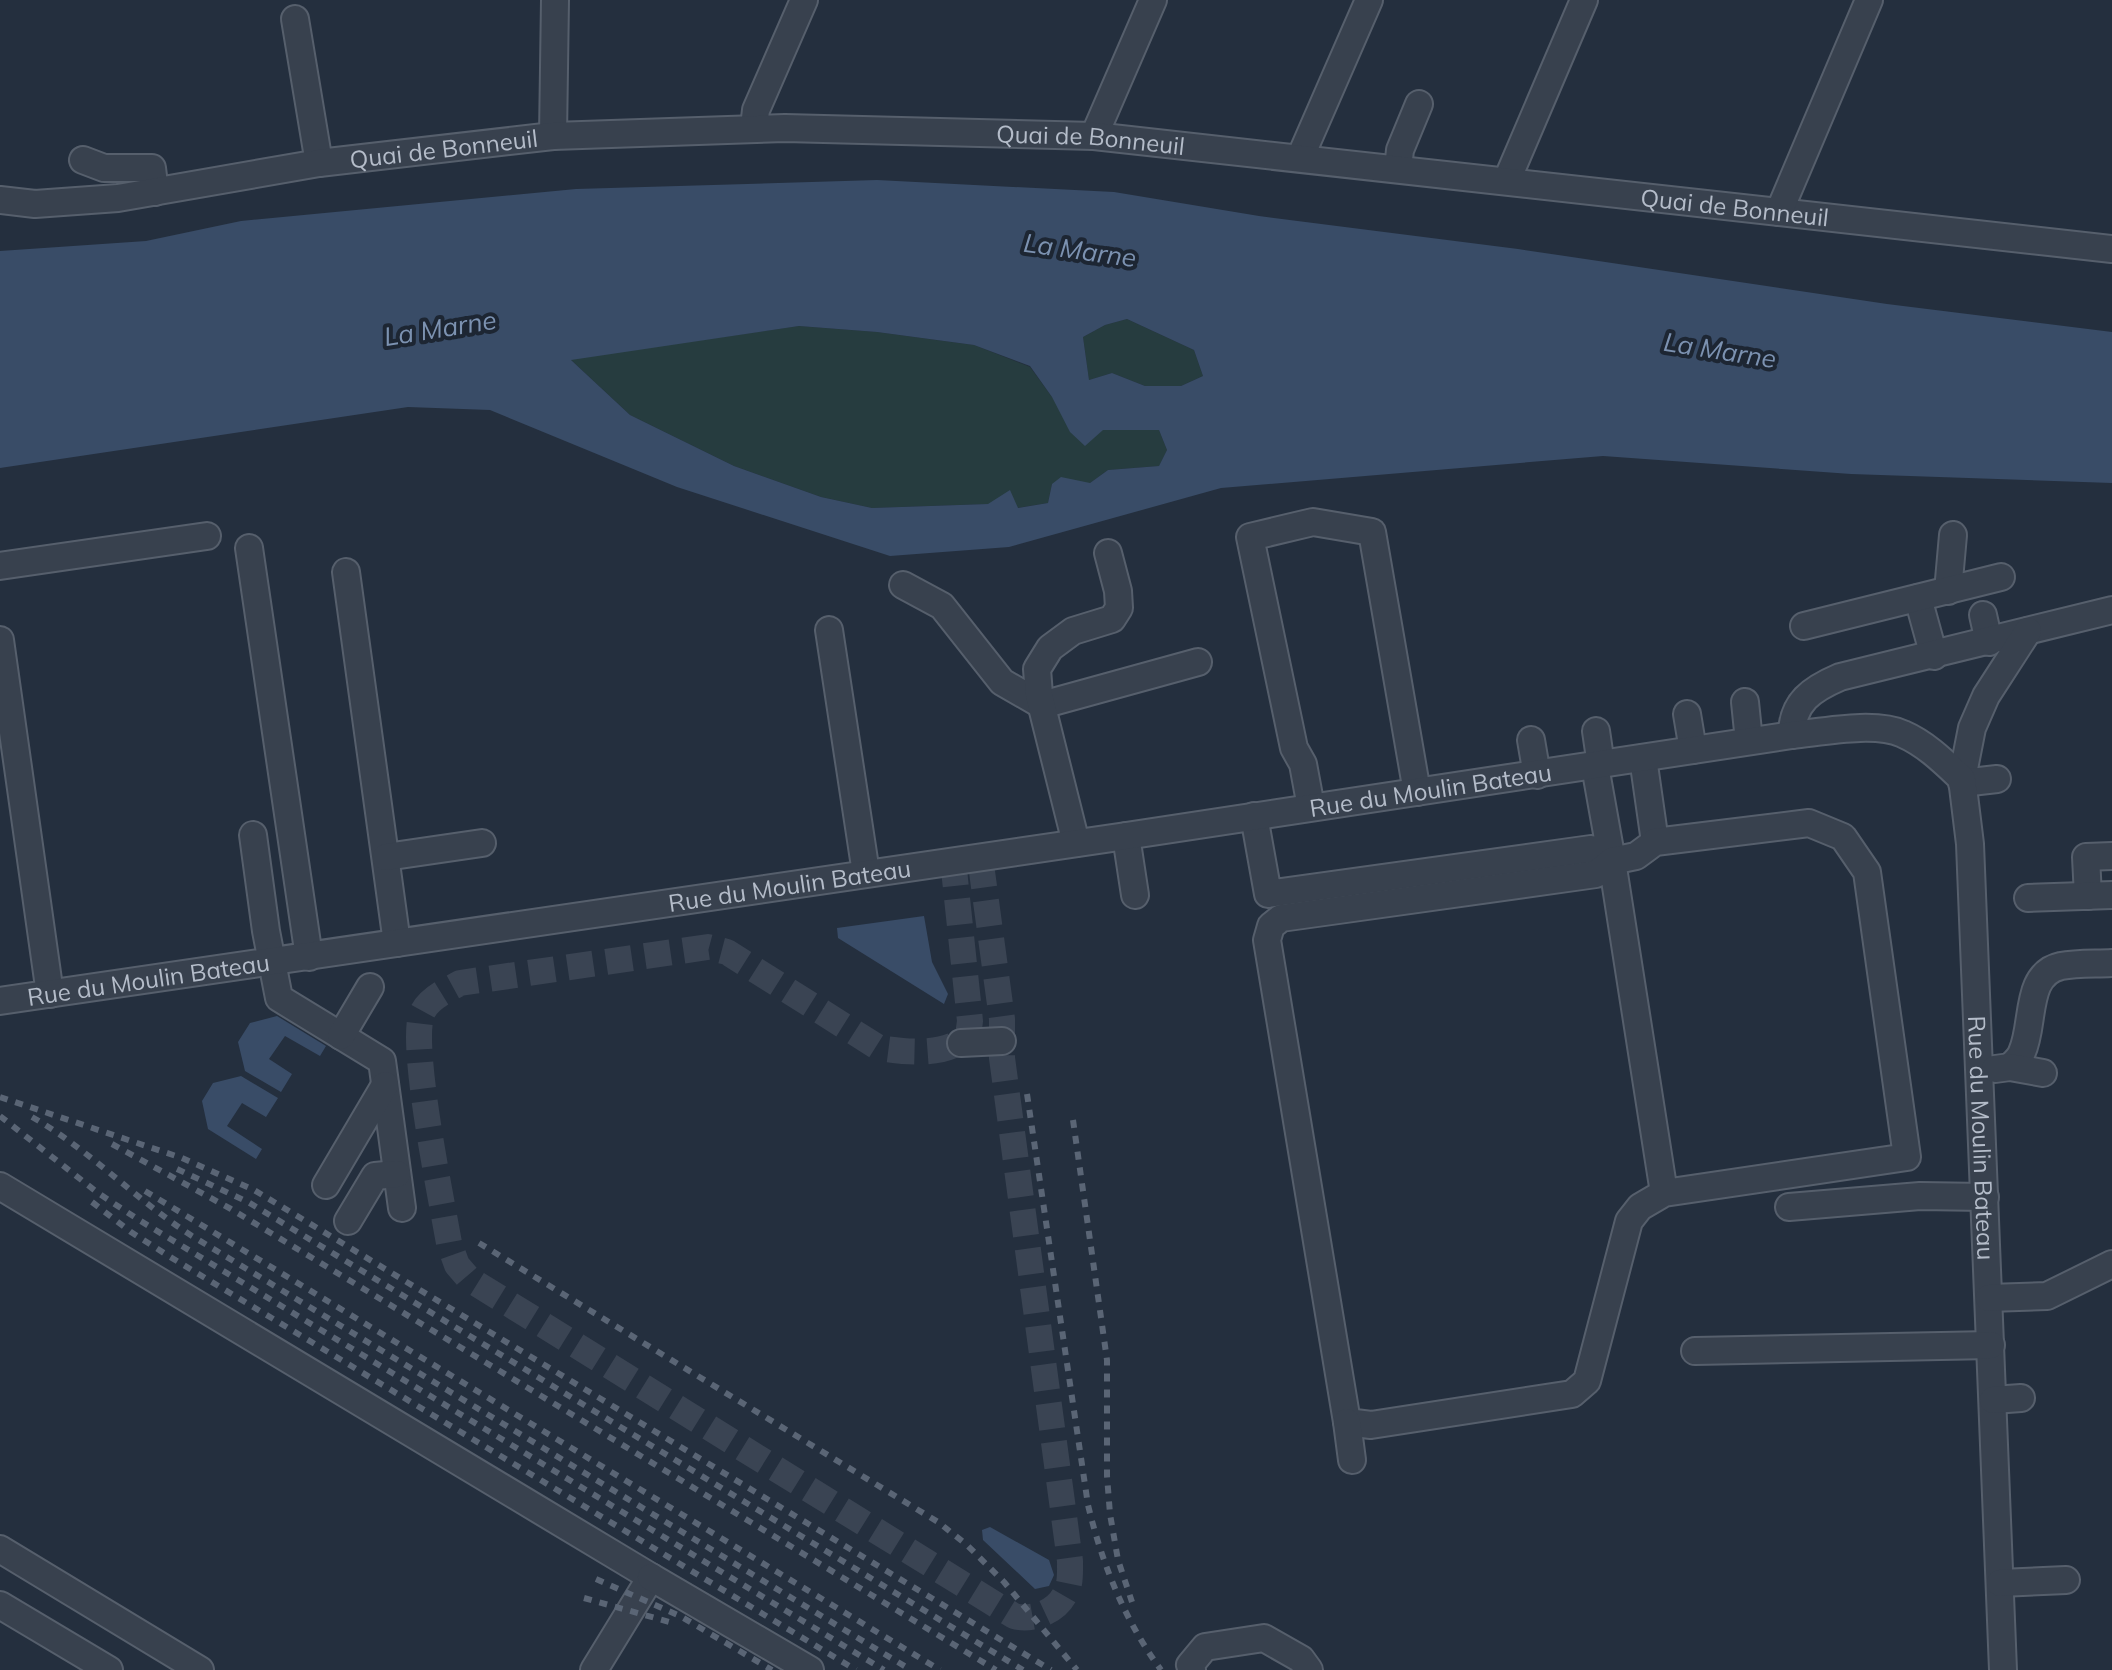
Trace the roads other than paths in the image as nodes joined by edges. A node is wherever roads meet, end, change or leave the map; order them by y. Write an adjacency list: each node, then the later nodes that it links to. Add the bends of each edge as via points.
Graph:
1 (555, 0): 10 (street)
2 (804, 0): 9 (street, via 756,110)
3 (1153, 0): 11 (street)
4 (1369, 0): 12 (street)
5 (1584, 0): 16 (street)
6 (1869, 0): 21 (street)
7 (295, 19): 14 (street)
8 (1419, 104): 15 (street)
9 (754, 127): 10 (street, Quai de Bonneuil); 11 (street, Quai de Bonneuil)
10 (553, 136): 14 (street, Quai de Bonneuil)
11 (1094, 136): 12 (street, Quai de Bonneuil)
12 (1300, 158): 15 (street, Quai de Bonneuil)
13 (83, 160): 18 (street, via 104,168 152,168)
14 (319, 163): 18 (street, Quai de Bonneuil)
15 (1398, 169): 16 (street, Quai de Bonneuil)
16 (1507, 180): 21 (street, Quai de Bonneuil)
17 (0, 182): 20 (street, Quai de Bonneuil)
18 (155, 192): 20 (street, Quai de Bonneuil)
19 (0, 200): 20 (street, Quai de Bonneuil)
20 (70, 202)
21 (1779, 212): 22 (street, Quai de Bonneuil)
22 (2112, 249)
23 (1953, 535): 31 (street)
24 (207, 536): 27 (street)
25 (249, 548): 73 (street)
26 (1108, 553): 43 (street, via 1119,608 1112,619 1073,631 1050,648 1037,669)
27 (0, 566)
28 (346, 572): 64 (street)
29 (2001, 577): 31 (street)
30 (903, 585): 43 (street, via 942,606 1002,682)
31 (1948, 591): 32 (street)
32 (1918, 598): 35 (street); 40 (street)
33 (2112, 610): 37 (street)
34 (1983, 615): 39 (street)
35 (1804, 626)
36 (829, 630): 66 (street)
37 (2028, 631): 39 (street); 54 (street, via 1986,696 1972,728)
38 (0, 640): 77 (street)
39 (1989, 642): 40 (street)
40 (1934, 656): 46 (street, via 1821,685 1793,713)
41 (1198, 662): 43 (street)
42 (1745, 702): 48 (street)
43 (1042, 705): 62 (street)
44 (1687, 714): 49 (street)
45 (1596, 731): 51 (street)
46 (1792, 735): 48 (street, Rue du Moulin Bateau); 54 (street, Rue du Moulin Bateau, via 1871,728 1900,732 1923,745)
47 (1531, 740): 52 (street)
48 (1749, 741): 49 (street, Rue du Moulin Bateau)
49 (1693, 750): 50 (street, Rue du Moulin Bateau)
50 (1643, 758): 51 (street, Rue du Moulin Bateau); 60 (street)
51 (1598, 765): 52 (street, Rue du Moulin Bateau); 65 (street)
52 (1537, 775): 55 (street, Rue du Moulin Bateau)
53 (1997, 779): 54 (street)
54 (1962, 781): 83 (street, Rue du Moulin Bateau, via 1972,873)
55 (1417, 792): 56 (street, Rue du Moulin Bateau); 56 (street, via 1372,532 1313,522 1250,537)
56 (1311, 807): 57 (street, Rue du Moulin Bateau)
57 (1237, 810): 59 (street, Rue du Moulin Bateau); 67 (street)
58 (253, 835): 74 (street)
59 (1126, 836): 62 (street, Rue du Moulin Bateau); 68 (street)
60 (1655, 842): 65 (street, via 1636,856); 89 (street, via 1809,823 1843,837 1867,872 1907,1157)
61 (482, 843): 64 (street)
62 (1076, 843): 66 (street, Rue du Moulin Bateau)
63 (2112, 856): 69 (street, via 2086,857)
64 (386, 857): 72 (street)
65 (1612, 861): 67 (street, via 1591,849); 71 (street, via 1596,874 1281,918); 89 (street)
66 (866, 873): 72 (street, Rue du Moulin Bateau)
67 (1268, 894): 71 (street)
68 (1135, 895)
69 (2100, 895): 70 (street)
70 (2028, 898)
71 (1271, 926): 100 (street, via 1267,940)
72 (397, 943): 73 (street, Rue du Moulin Bateau)
73 (309, 957): 74 (street, Rue du Moulin Bateau)
74 (274, 961): 77 (street, Rue du Moulin Bateau); 79 (street, via 279,998)
75 (2112, 963): 82 (street, via 2060,966 2042,975 2022,1053)
76 (370, 987): 79 (street)
77 (50, 994): 78 (street, Rue du Moulin Bateau)
78 (0, 1001)
79 (341, 1036): 85 (street, via 382,1061)
80 (1002, 1041): 81 (street)
81 (961, 1043)
82 (2010, 1067): 83 (street); 84 (street)
83 (1980, 1071): 90 (street, Rue du Moulin Bateau)
84 (2043, 1073)
85 (385, 1085): 86 (street); 87 (street)
86 (397, 1174): 92 (street); 93 (street, via 375,1176)
87 (326, 1185)
88 (0, 1186): 103 (street)
89 (1664, 1193): 100 (street, via 1640,1207 1629,1221 1587,1381 1572,1394 1371,1425)
90 (1985, 1197): 91 (street, via 1920,1196); 95 (street, Rue du Moulin Bateau)
91 (1789, 1207)
92 (402, 1208)
93 (348, 1221)
94 (2112, 1264): 95 (street, via 2047,1296)
95 (1989, 1298): 96 (street, Rue du Moulin Bateau)
96 (1991, 1345): 97 (street); 99 (street, Rue du Moulin Bateau)
97 (1695, 1351)
98 (2021, 1398): 99 (street)
99 (1993, 1400): 105 (street, Rue du Moulin Bateau)
100 (1347, 1422): 101 (street)
101 (1352, 1460)
102 (0, 1549): 108 (street)
103 (651, 1577): 109 (street); 110 (street)
104 (2066, 1580): 105 (street)
105 (2000, 1583): 113 (street, Rue du Moulin Bateau)
106 (0, 1605): 107 (street)
107 (109, 1670)
108 (200, 1670)
109 (594, 1670)
110 (810, 1670)
111 (1192, 1670): 112 (street, via 1190,1665 1205,1647 1264,1638 1301,1659)
112 (1309, 1670)
113 (2003, 1670)

